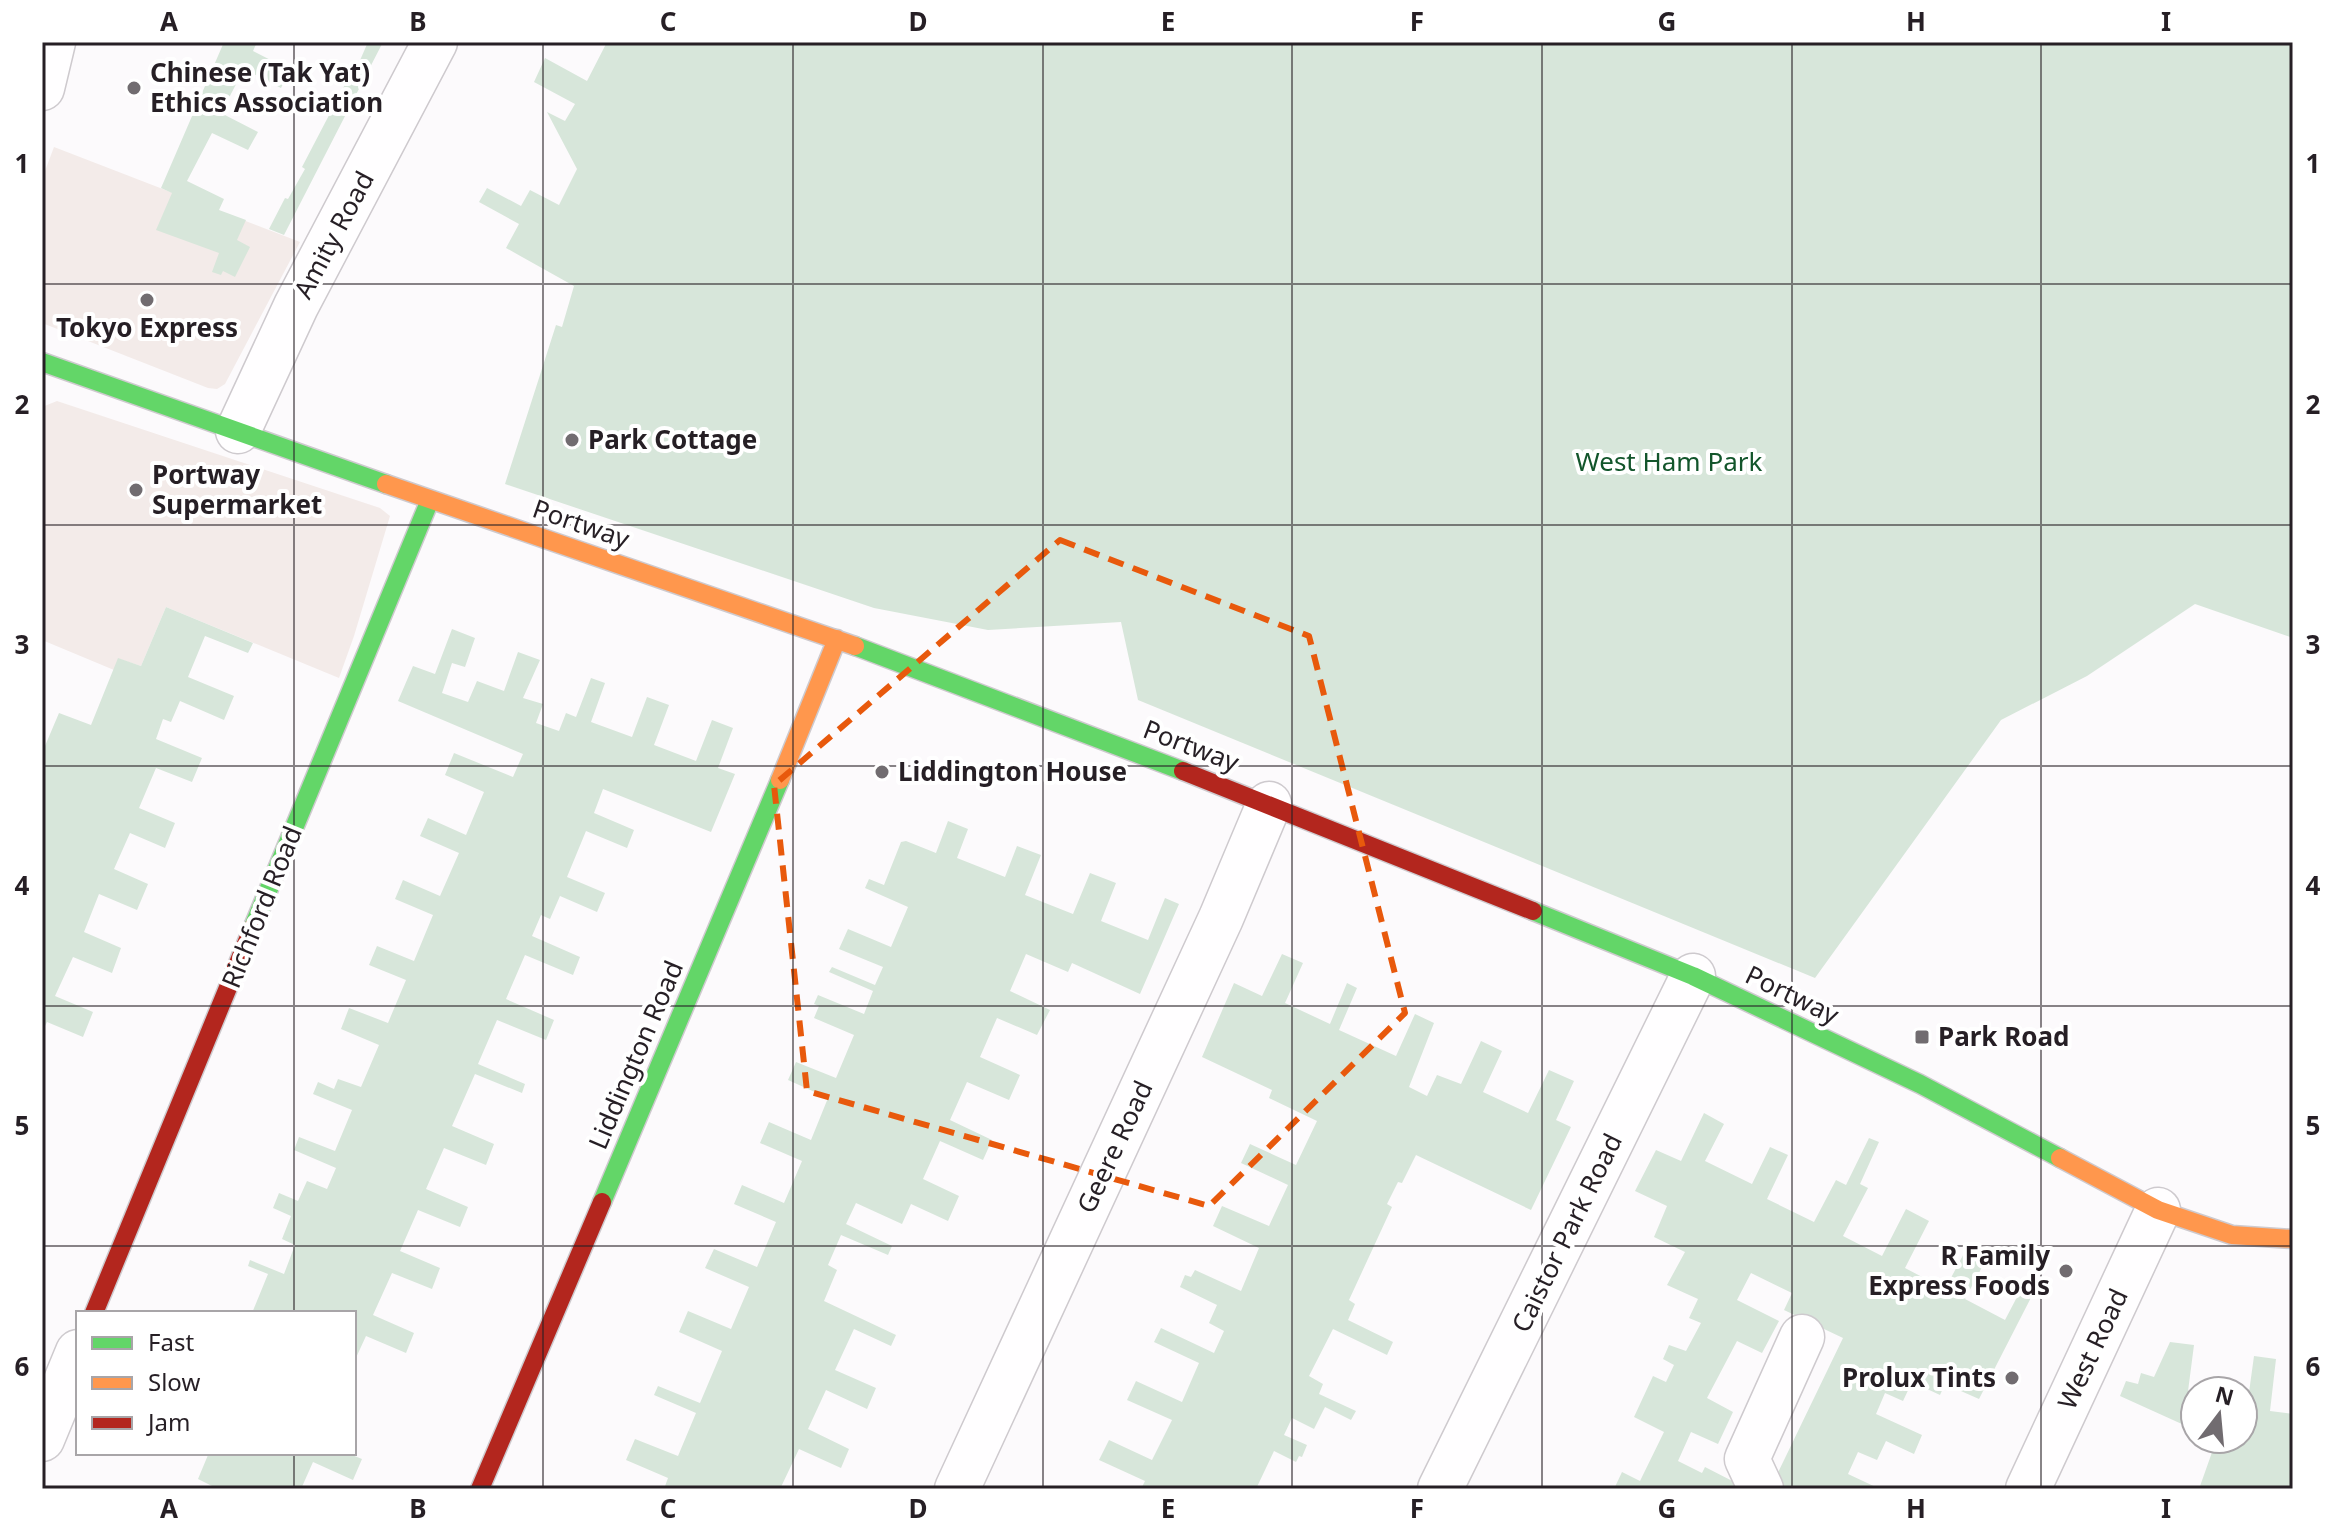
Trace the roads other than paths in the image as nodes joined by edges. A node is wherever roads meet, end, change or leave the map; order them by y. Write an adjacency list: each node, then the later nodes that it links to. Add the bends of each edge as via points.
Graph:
1 (53, 42): 3 (street)
2 (435, 42): 5 (street, Amity Road, via 296,306)
3 (42, 88)
4 (42, 362): 5 (main road, Portway)
5 (238, 431): 6 (main road, Portway)
6 (430, 500): 7 (main road, Portway); 12 (main road, Richford Road)
7 (837, 639): 8 (main road, Portway); 16 (main road, Liddington Road)
8 (1269, 804): 9 (main road, Portway); 17 (street, Geere Road)
9 (1693, 976): 10 (main road, Portway, via 1920,1084); 18 (street, Caistor Park Road)
10 (2158, 1210): 11 (main road, Portway, via 2232,1235); 20 (street, West Road)
11 (2293, 1239)
12 (95, 1311)
13 (1802, 1337): 19 (street, via 1747,1459)
14 (76, 1357): 15 (street)
15 (42, 1439)
16 (480, 1489)
17 (957, 1489)
18 (1440, 1489)
19 (1761, 1489)
20 (2028, 1489)

